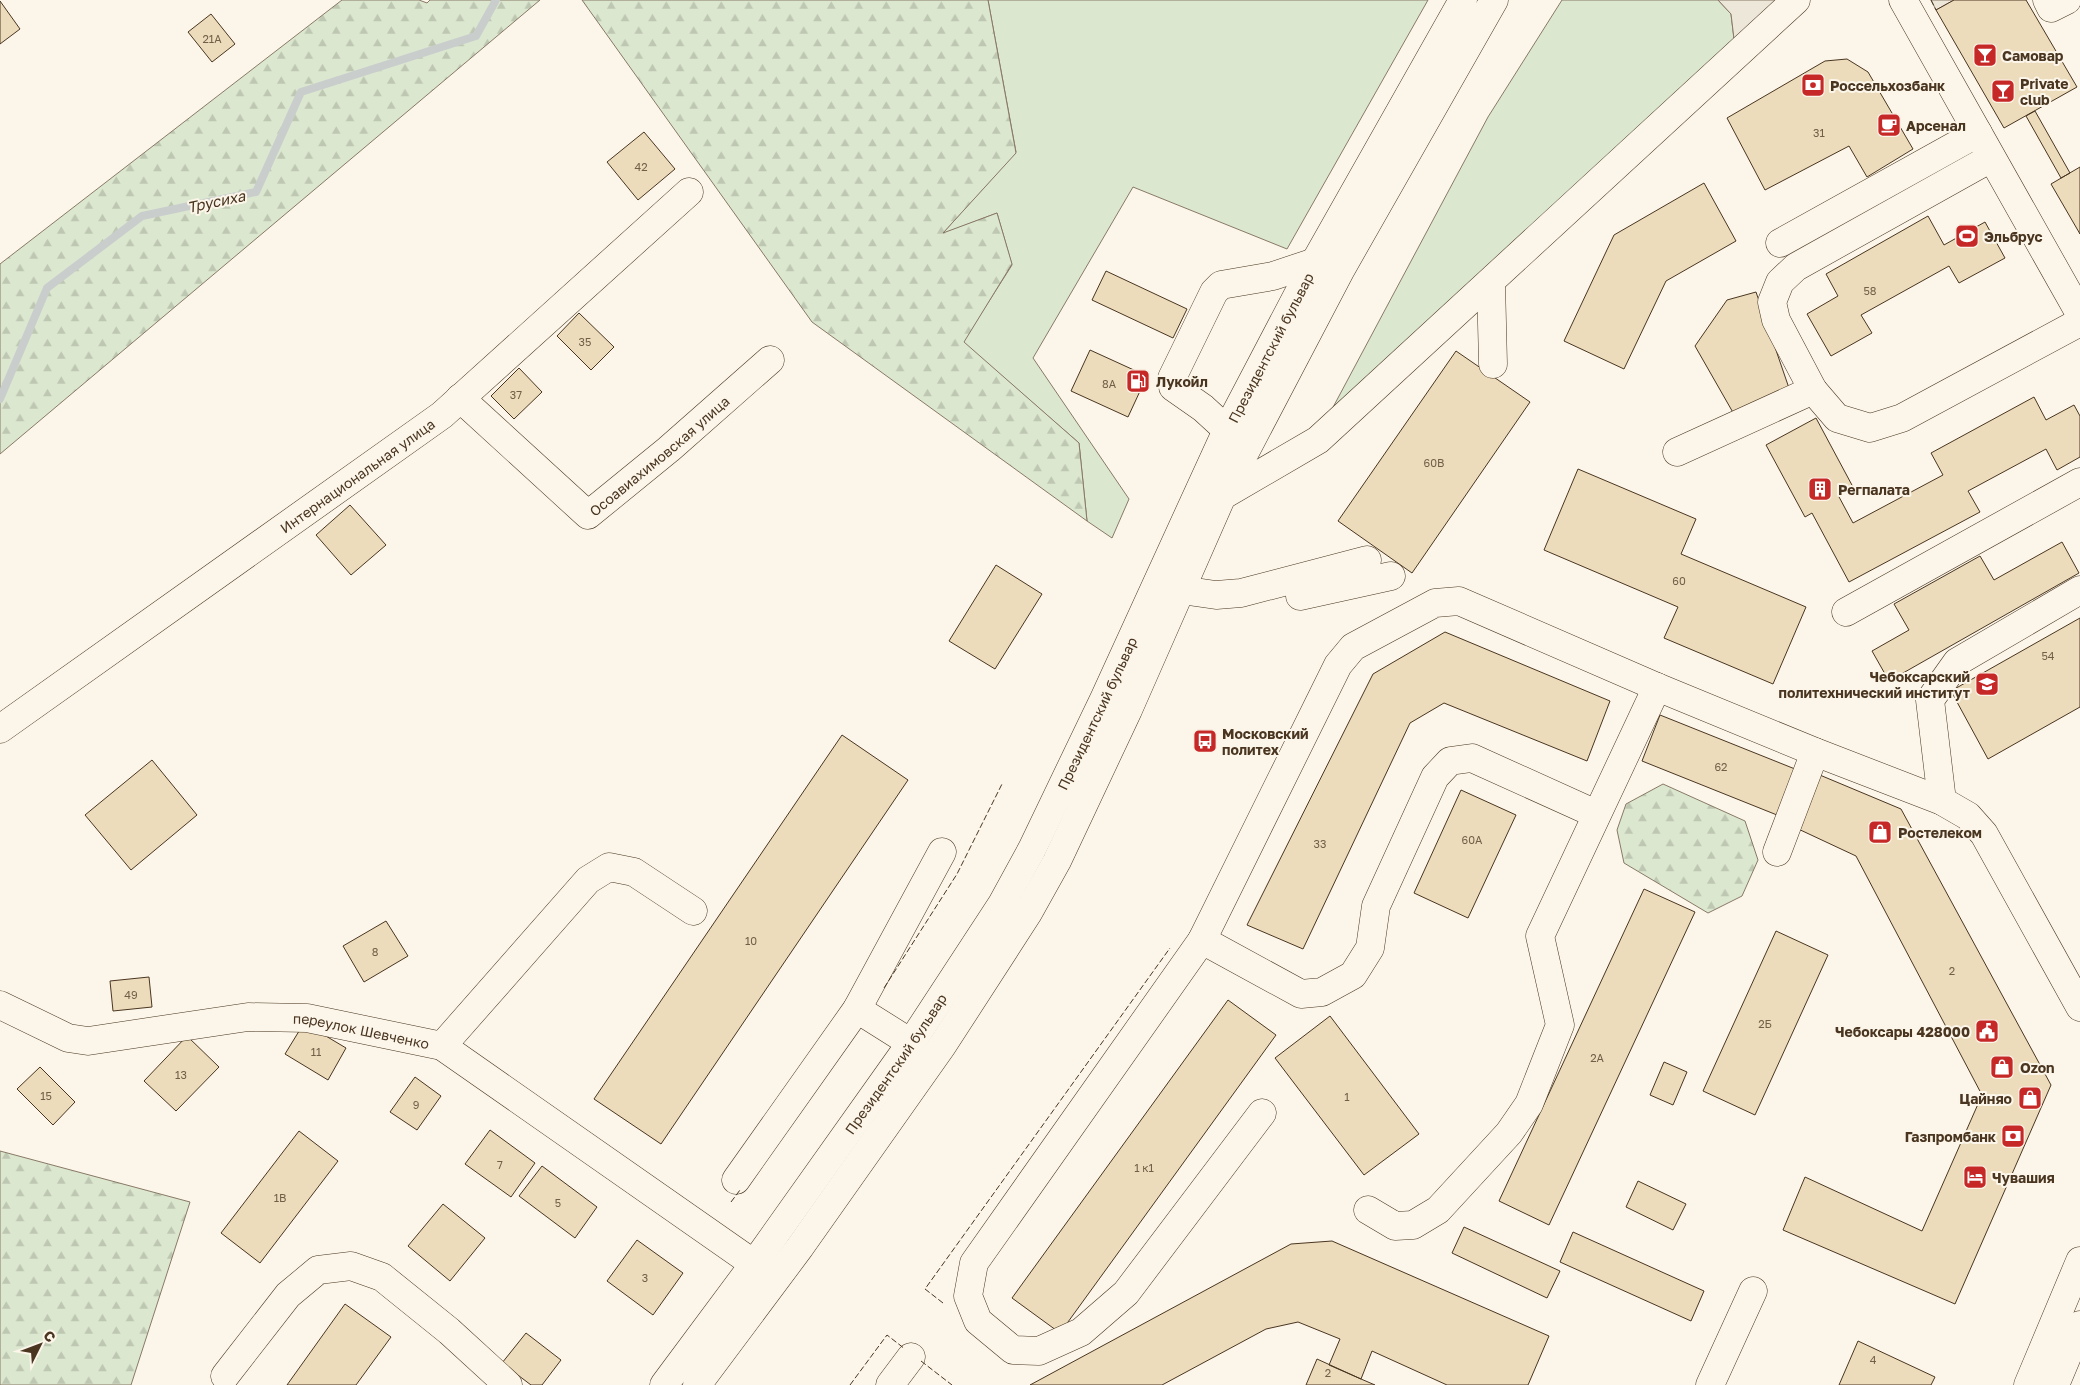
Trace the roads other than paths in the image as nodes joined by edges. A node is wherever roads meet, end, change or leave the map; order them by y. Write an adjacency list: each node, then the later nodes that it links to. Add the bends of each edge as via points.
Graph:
1 (1464, 0): 11 (main road, Президентский бульвар)
2 (1494, 0): 22 (main road, Президентский бульвар, via 1341,269)
3 (1796, 0): 12 (main road)
4 (1903, 0): 7 (main road)
5 (2047, 0): 6 (main road, via 2051,8)
6 (2067, 0)
7 (1978, 133): 8 (main road); 10 (main road)
8 (1991, 158): 13 (main road); 17 (main road, via 1796,267 1780,282 1772,302 1776,320)
9 (689, 192): 18 (main road, Интернациональная улица)
10 (1780, 243)
11 (1316, 262): 19 (main road, Президентский бульвар); 19 (main road, via 1273,276 1221,285 1214,292 1172,378 1173,387)
12 (1491, 282): 16 (main road); 22 (main road, via 1318,440)
13 (2080, 314)
14 (2080, 322): 17 (main road, via 1902,418 1870,428 1837,418)
15 (770, 360): 18 (main road, Осоавиахимовская улица, via 670,449 588,514)
16 (1493, 364)
17 (1813, 390): 20 (main road)
18 (460, 398): 30 (main road, Интернациональная улица, via 426,426)
19 (1227, 430): 41 (main road, Президентский бульвар, via 1032,849 1002,904)
20 (1677, 452)
21 (2080, 482): 28 (main road)
22 (1222, 496): 25 (main road, Президентский бульвар)
23 (1356, 554): 27 (main road, via 1241,594)
24 (1391, 576): 27 (main road, via 1236,609)
25 (1181, 590): 27 (main road); 54 (main road, Президентский бульвар, via 1057,861 1013,937 942,1046 829,1207)
26 (2080, 590): 32 (main road, via 1956,662 1930,700)
27 (1216, 595)
28 (1846, 612)
29 (1657, 687): 31 (main road); 33 (main road); 37 (main road, via 1459,602 1434,603 1353,647 1338,665)
30 (0, 729)
31 (1815, 752): 32 (main road); 35 (main road)
32 (1942, 801): 39 (main road, via 1968,816 1984,834)
33 (1596, 814): 37 (main road, via 1472,758 1450,761 1434,777 1376,906 1370,948 1352,975 1322,992 1301,994); 45 (main road, via 1540,936 1560,1025 1529,1104 1509,1133 1438,1210 1413,1225 1395,1226)
34 (942, 852): 40 (main road)
35 (1777, 852)
36 (693, 911): 42 (main road, via 634,872 609,867 588,880)
37 (1202, 940): 43 (main road, via 974,1263 968,1296 978,1321 1013,1350 1039,1351 1081,1332 1126,1293)
38 (0, 1005): 42 (main road, переулок Шевченко, via 68,1038 88,1041 248,1017 308,1018)
39 (2080, 1007)
40 (858, 1008): 41 (main road); 44 (main road)
41 (912, 1043): 47 (main road, Президентский бульвар)
42 (442, 1046): 47 (main road, переулок Шевченко)
43 (1262, 1113)
44 (736, 1180)
45 (1368, 1210)
46 (2080, 1261): 57 (main road)
47 (754, 1264): 53 (main road, Президентский бульвар)
48 (1753, 1291): 56 (main road)
49 (2080, 1325): 58 (main road)
50 (911, 1357): 55 (main road)
51 (225, 1376): 52 (main road, via 288,1295 318,1270 351,1266 382,1277 449,1331)
52 (508, 1385)
53 (664, 1385)
54 (698, 1385)
55 (890, 1385)
56 (1710, 1385)
57 (2028, 1385)
58 (2055, 1385)

